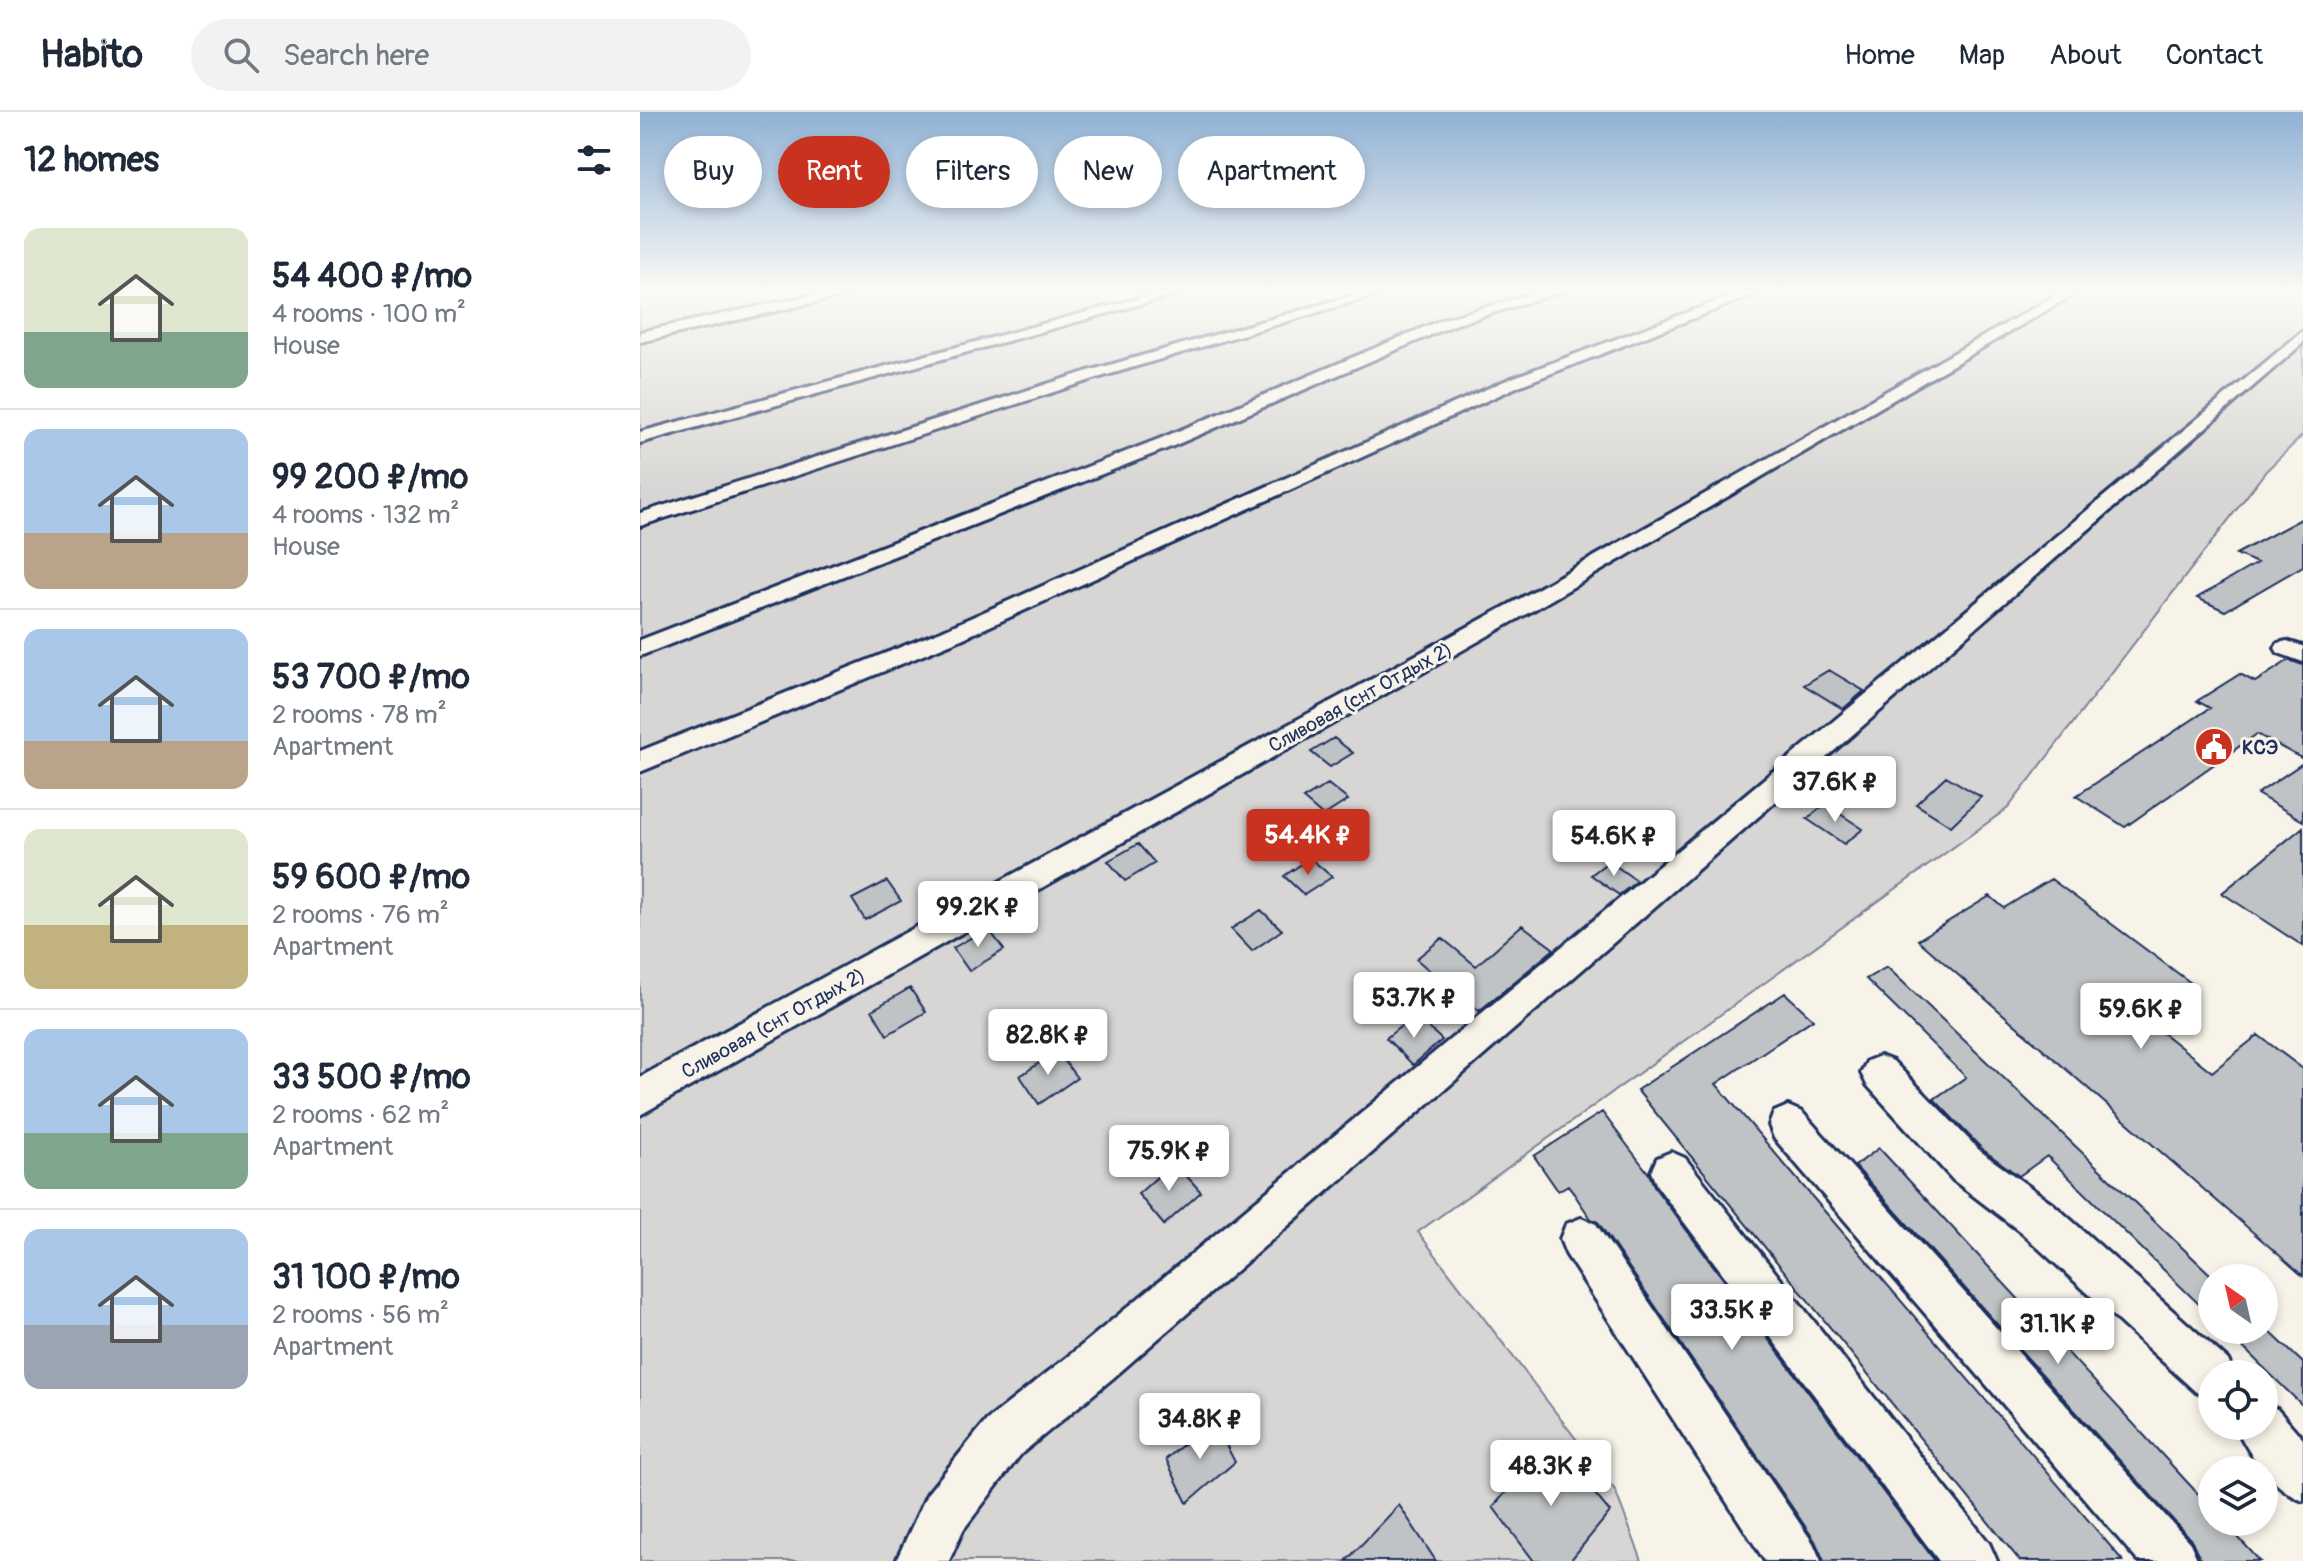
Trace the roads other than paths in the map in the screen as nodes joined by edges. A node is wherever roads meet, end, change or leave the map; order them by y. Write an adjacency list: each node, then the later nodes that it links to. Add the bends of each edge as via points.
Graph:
1 (939, 357): 7 (lane)
2 (1155, 357): 8 (lane)
3 (1368, 357): 9 (lane, via 1165,443)
4 (1582, 357): 10 (lane, via 949,636)
5 (1958, 357): 12 (lane, Сливовая (снт Отдых 2), via 1529,603)
6 (2278, 357): 19 (lane, via 1004,1437 945,1512)
7 (640, 438)
8 (640, 520)
9 (640, 649)
10 (640, 762)
11 (1880, 1073): 16 (lane, via 1967,1166 2037,1218)
12 (640, 1097)
13 (1788, 1125): 22 (lane)
14 (1671, 1172): 21 (lane)
15 (1581, 1239): 20 (lane)
16 (2198, 1363)
17 (2272, 1440): 18 (lane)
18 (2303, 1476)
19 (922, 1561)
20 (1795, 1561)
21 (1971, 1561)
22 (2172, 1561)

